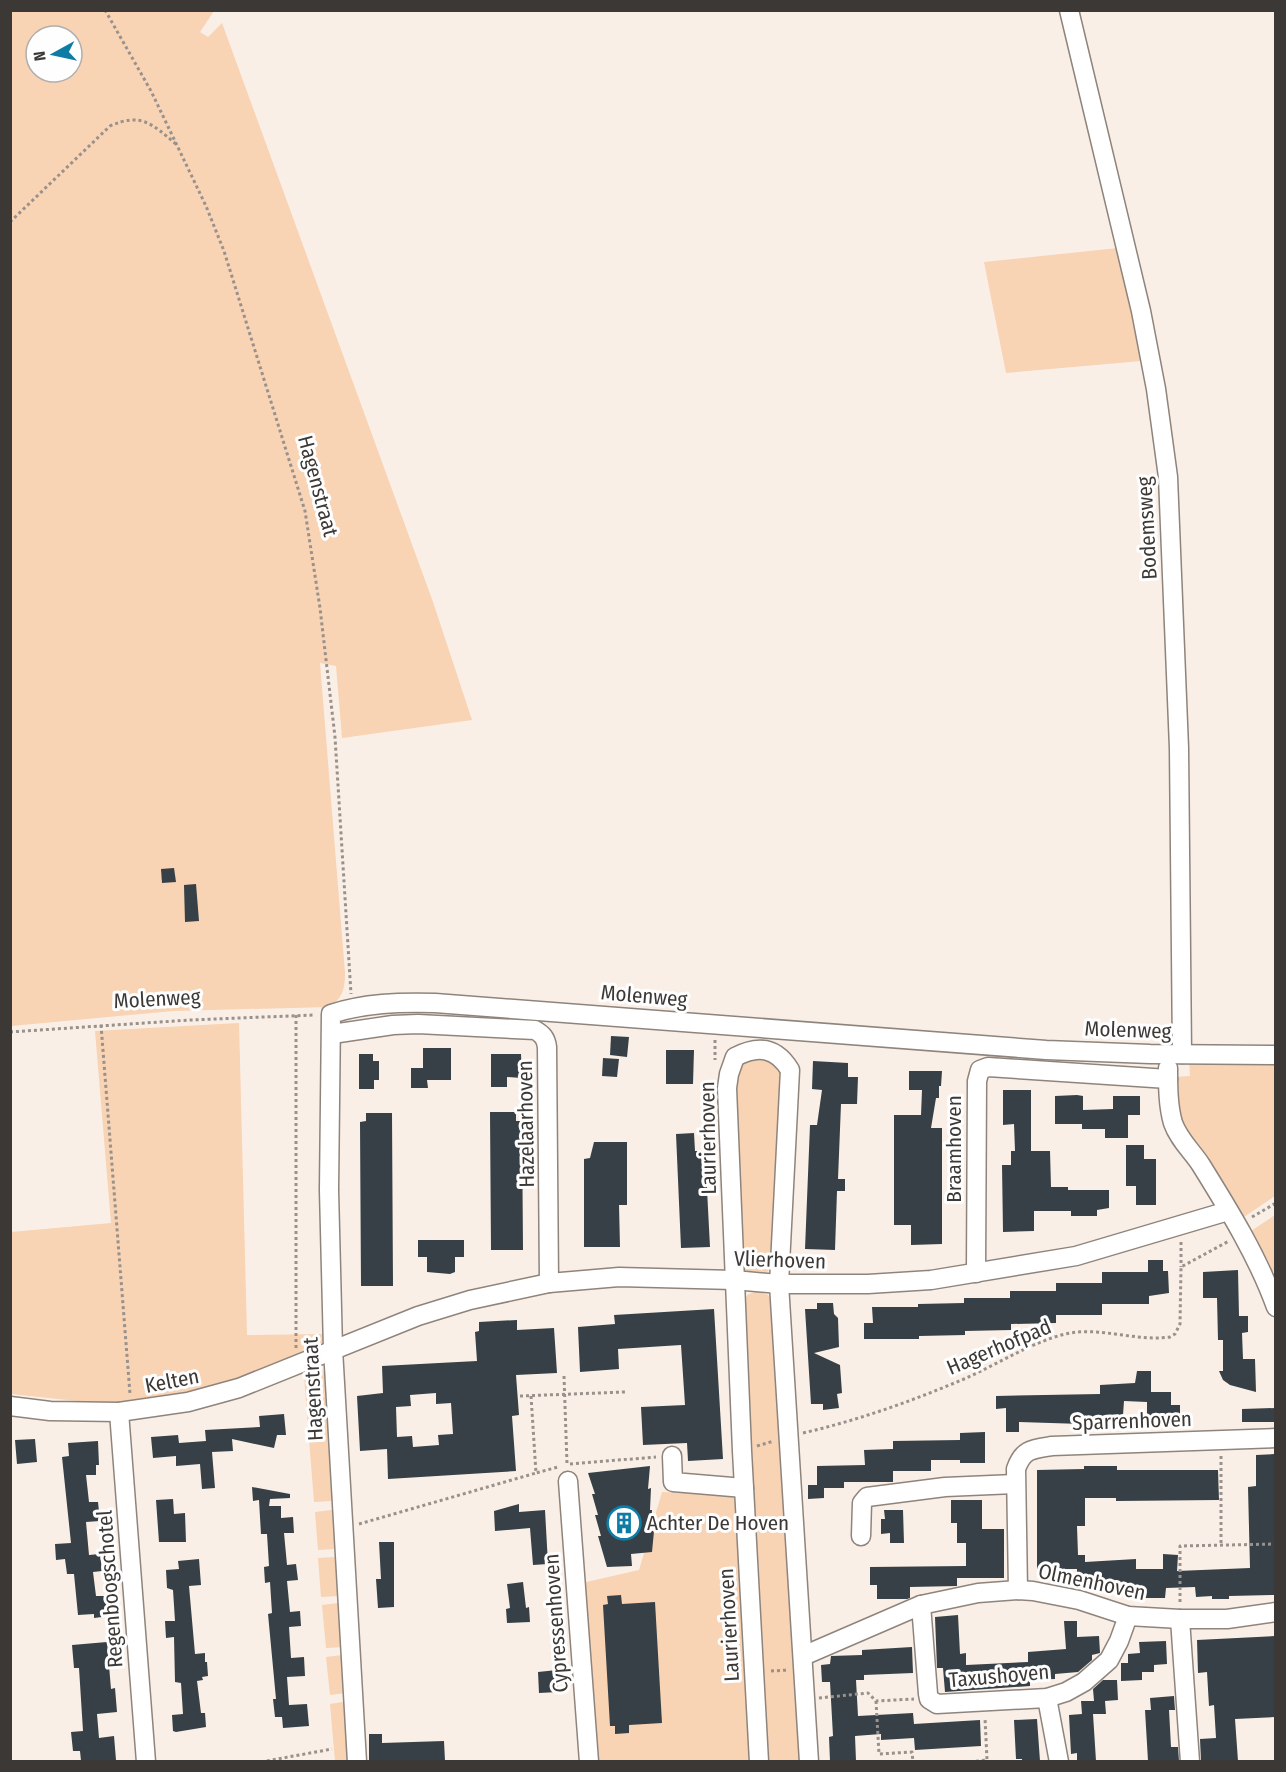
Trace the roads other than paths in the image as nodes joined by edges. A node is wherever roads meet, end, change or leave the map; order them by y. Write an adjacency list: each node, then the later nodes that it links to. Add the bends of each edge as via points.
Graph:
1 (1069, 10): 4 (street, Bodemsweg, via 1141,311 1167,467 1179,772)
2 (331, 1014): 3 (street, Hagenstraat); 4 (street, Molenweg, via 381,1003 458,1004 1046,1050)
3 (332, 1034): 10 (street, Hazelaarhoven, via 428,1024 535,1030 541,1034 547,1047); 13 (street, Hagenstraat, via 329,1190)
4 (1175, 1054): 5 (street, Molenweg); 6 (street, Bodemsweg)
5 (1275, 1055)
6 (1168, 1079): 7 (street, Bodemsweg, via 1177,1131); 8 (street, Braamhoven, via 988,1067 980,1070 976,1081)
7 (1228, 1211): 8 (street, Vlierhoven, via 1076,1256); 12 (street, Bodemsweg, via 1262,1271)
8 (976, 1274): 11 (street, Vlierhoven, via 868,1284)
9 (735, 1280): 10 (street, Vlierhoven, via 620,1277); 11 (street, Vlierhoven); 11 (street, Laurierhoven, via 729,1074 735,1057 750,1049 768,1050 783,1058 790,1070); 20 (street, Laurierhoven)
10 (549, 1282): 13 (street, Vlierhoven, via 418,1316)
11 (779, 1284): 27 (street, Laurierhoven)
12 (1275, 1307)
13 (333, 1349): 15 (street, Kelten, via 220,1394); 30 (street, Hagenstraat)
14 (10, 1406): 15 (street, Kelten)
15 (125, 1412): 29 (street, Regenboogschotel)
16 (1275, 1438): 19 (street, Sparrenhoven, via 1052,1446 1022,1456)
17 (672, 1456): 20 (street, via 673,1482)
18 (567, 1473): 31 (street, Cypressenhoven)
19 (1015, 1484): 21 (street, via 945,1487 867,1497 862,1503); 22 (street, Sparrenhoven)
20 (744, 1488): 32 (street, Laurierhoven)
21 (861, 1536)
22 (1018, 1590): 23 (street, Olmenhoven, via 978,1593); 25 (street, Olmenhoven, via 1063,1596)
23 (921, 1605): 27 (street, Olmenhoven); 28 (street, Taxushoven, via 929,1699 937,1704)
24 (1275, 1612): 26 (street, Olmenhoven, via 1227,1619)
25 (1128, 1616): 26 (street, Olmenhoven); 28 (street, Taxushoven, via 1109,1660 1084,1682)
26 (1180, 1619): 35 (street)
27 (803, 1663): 33 (street, Laurierhoven)
28 (1047, 1698): 34 (street)
29 (146, 1761)
30 (357, 1761)
31 (589, 1761)
32 (759, 1761)
33 (809, 1761)
34 (1059, 1761)
35 (1190, 1761)

